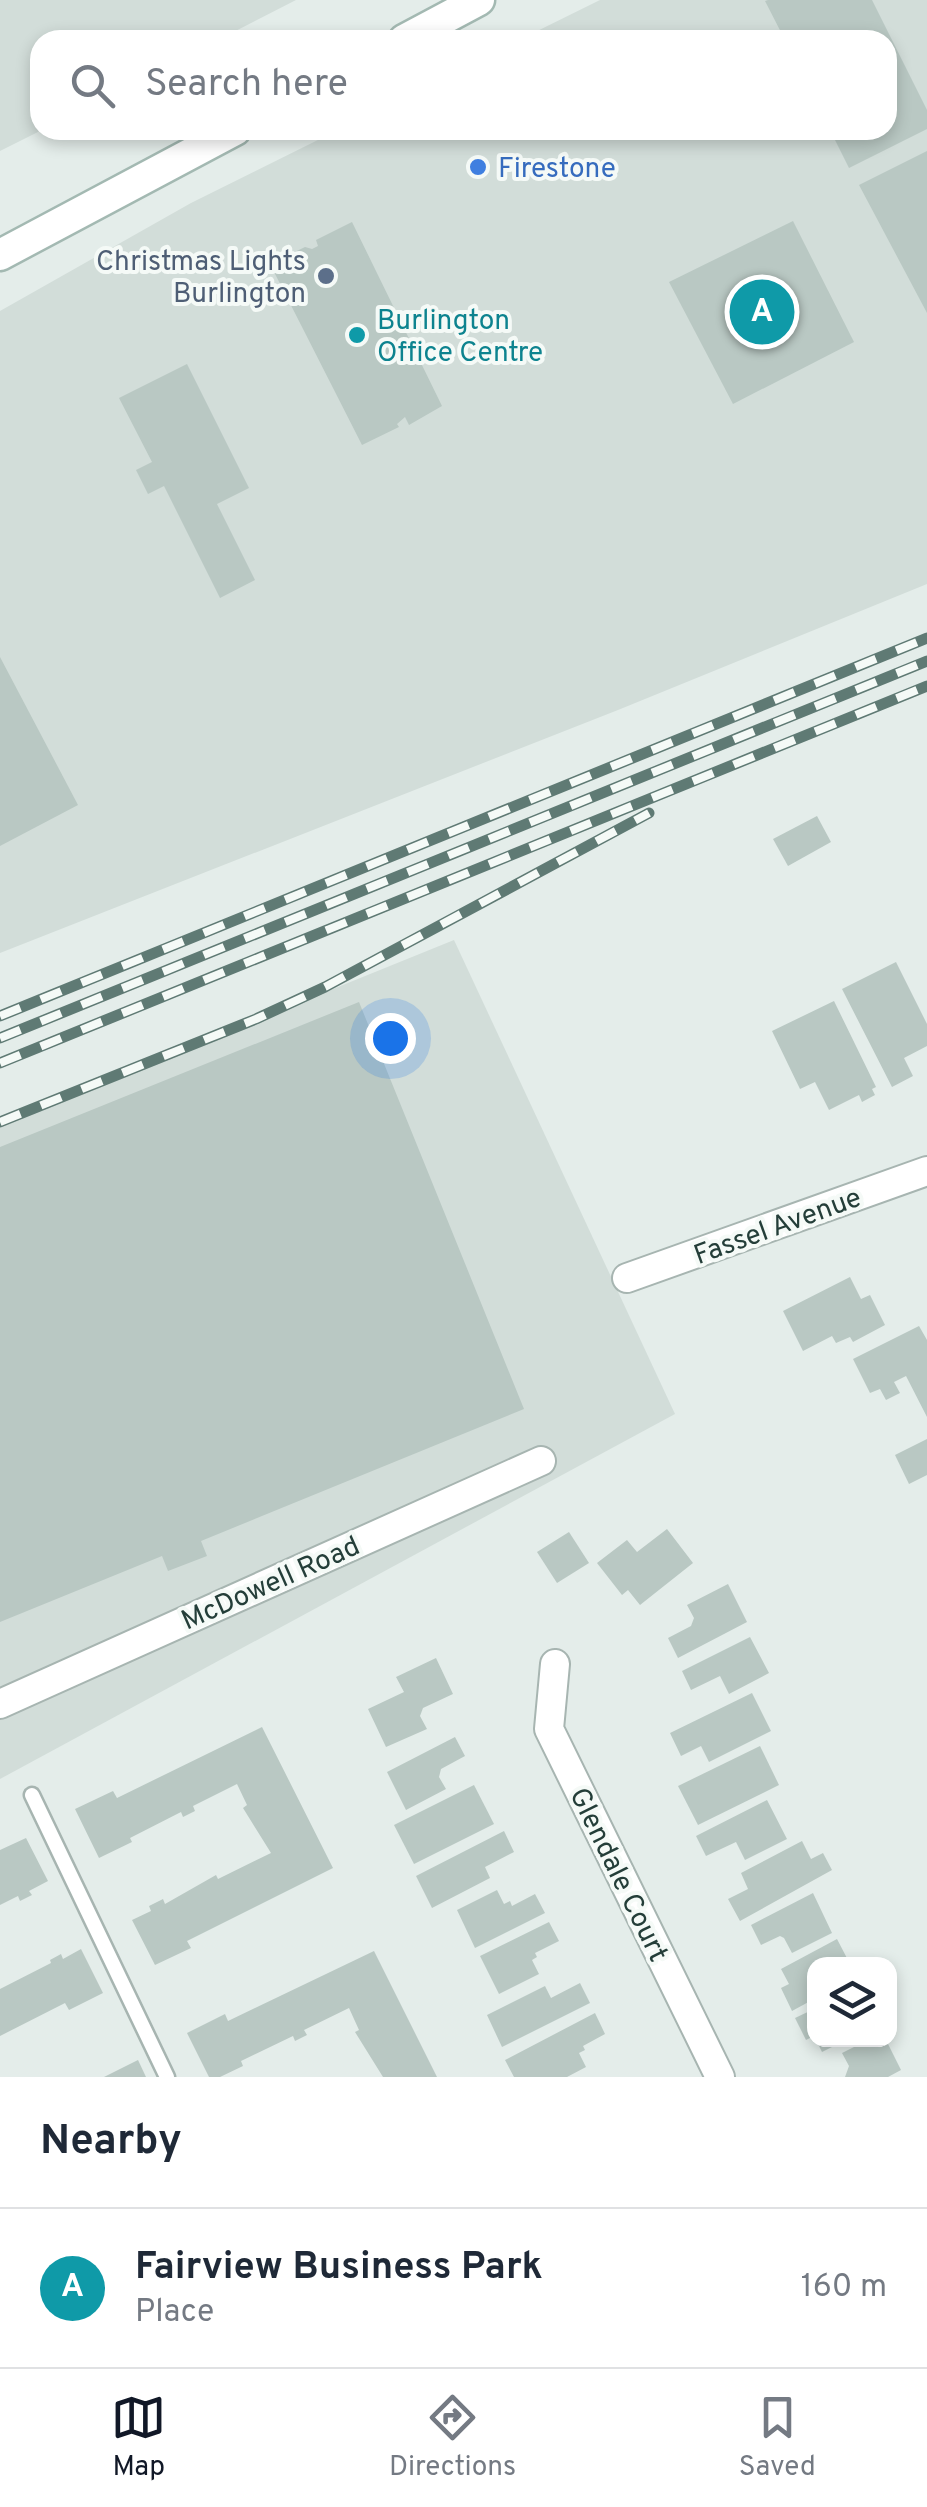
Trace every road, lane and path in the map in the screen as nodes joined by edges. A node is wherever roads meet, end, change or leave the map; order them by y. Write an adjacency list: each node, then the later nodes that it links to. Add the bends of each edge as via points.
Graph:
1 (480, 0): 2 (main road)
2 (423, 30)
3 (216, 140): 4 (main road)
4 (0, 255)
5 (927, 1171): 6 (street, Fassel Avenue)
6 (627, 1278)
7 (541, 1461): 9 (street, McDowell Road)
8 (555, 1664): 12 (street, Glendale Court, via 549,1729)
9 (0, 1704)
10 (32, 1795): 11 (lane)
11 (167, 2077)
12 (720, 2077)

